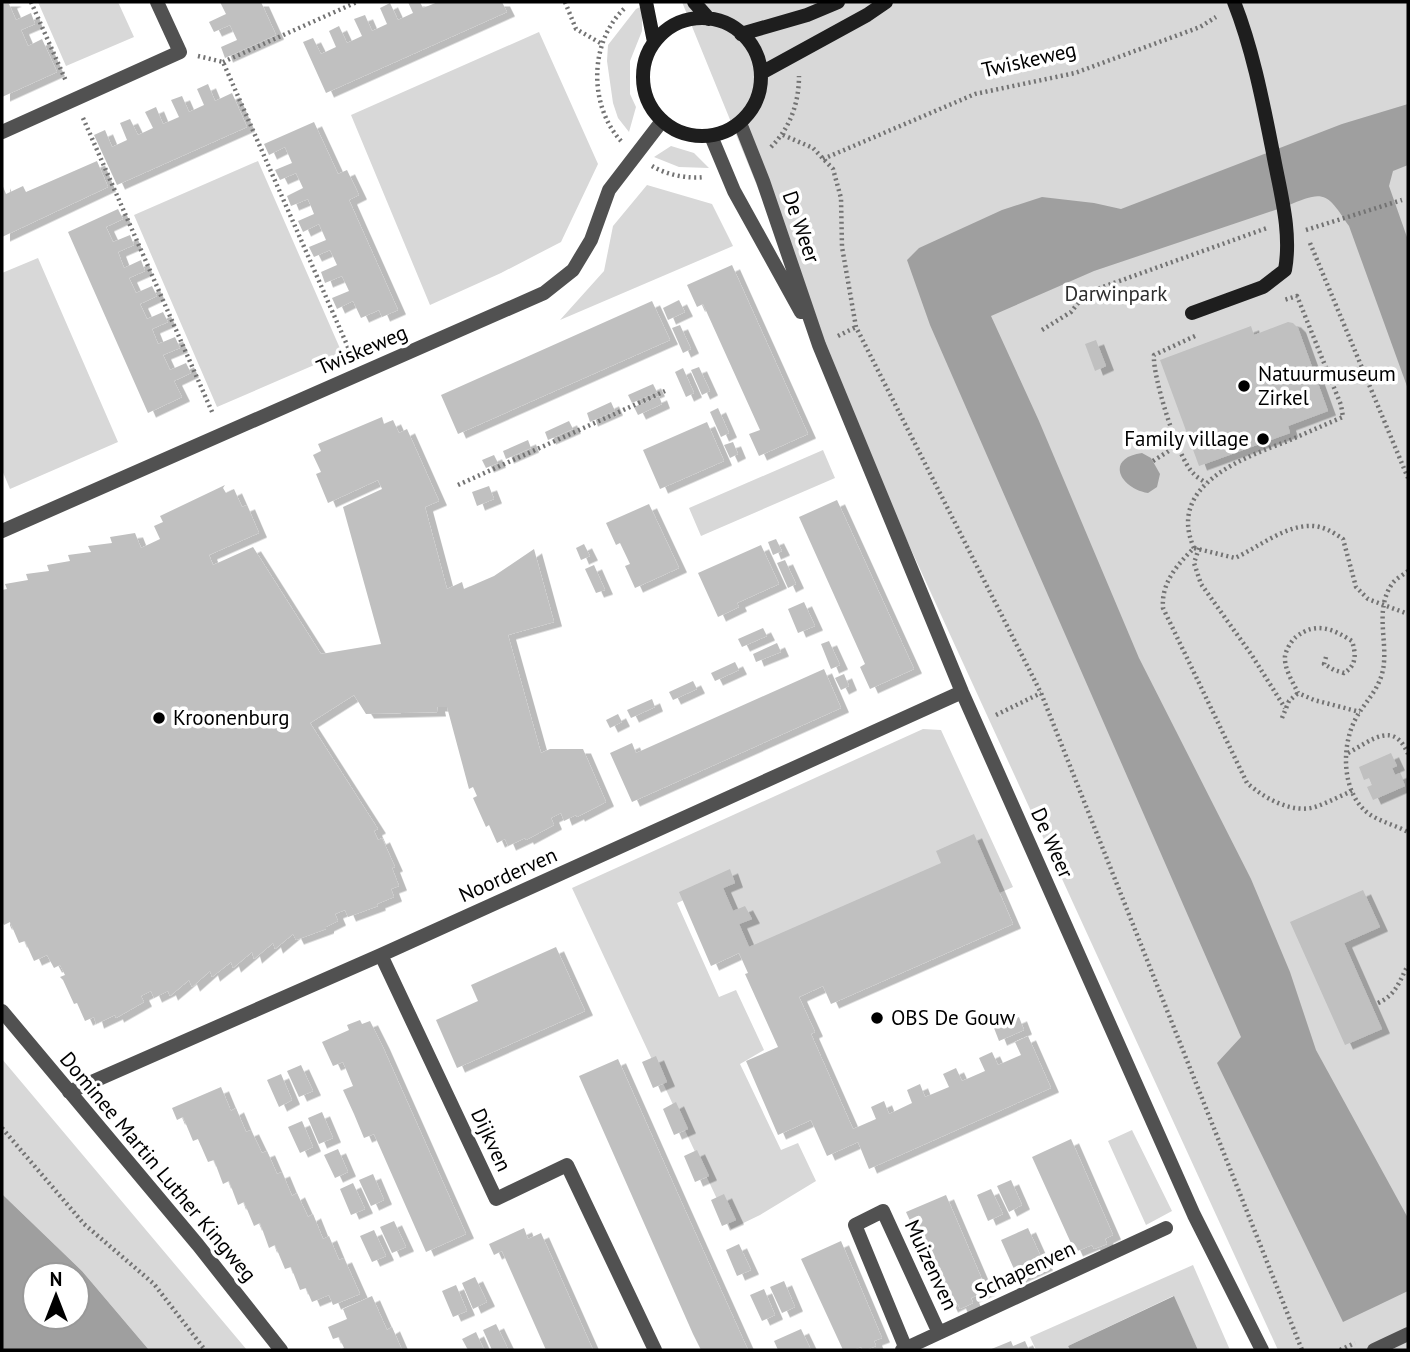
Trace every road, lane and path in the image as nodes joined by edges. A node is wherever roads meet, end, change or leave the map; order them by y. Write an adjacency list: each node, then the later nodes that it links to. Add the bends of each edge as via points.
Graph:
1 (31, 2): 18 (path)
2 (158, 2): 15 (street)
3 (357, 2): 16 (path)
4 (565, 2): 14 (path, via 576,29)
5 (631, 2): 14 (path, via 618,14)
6 (646, 2): 13 (main road)
7 (694, 2): 11 (main road)
8 (838, 2): 12 (main road)
9 (886, 2): 17 (main road)
10 (1235, 4): 25 (path, Twiskeweg, via 1200,27 1075,73 975,94); 29 (main road, via 1261,95 1286,223 1285,270 1263,287)
11 (709, 19): 12 (main road); 13 (main road, via 678,23)
12 (741, 34): 17 (main road, via 755,51)
13 (654, 42): 20 (main road, via 644,61 642,83 649,104)
14 (602, 44): 19 (path, via 596,74)
15 (180, 52): 16 (path); 18 (street)
16 (223, 62): 32 (path)
17 (761, 73): 21 (main road, via 754,106)
18 (75, 100): 22 (street); 34 (path)
19 (600, 104)
20 (662, 121): 24 (main road, via 680,133); 32 (street, Twiskeweg, via 609,190 591,240 573,270 544,293)
21 (740, 123): 24 (main road); 31 (street, De Weer)
22 (2, 132)
23 (783, 135): 25 (path, via 813,148)
24 (711, 136): 31 (street, De Weer, via 734,191)
25 (823, 159): 46 (path, via 833,169 841,198 842,247 856,327)
26 (1402, 200): 27 (path)
27 (1305, 231)
28 (1275, 303): 37 (path, via 1297,296 1343,417 1235,463)
29 (1192, 313)
30 (1196, 335): 35 (path, via 1154,355)
31 (819, 345): 45 (street, De Weer)
32 (359, 373): 34 (street, Twiskeweg)
33 (665, 391): 38 (path)
34 (222, 434): 39 (street, Twiskeweg)
35 (1178, 445): 36 (path); 37 (path, via 1192,473)
36 (1153, 461)
37 (1206, 483): 40 (path, via 1195,498 1187,524)
38 (457, 485)
39 (2, 531)
40 (1196, 548): 42 (path, via 1236,558 1294,529 1309,525 1325,528 1343,539 1356,587); 48 (path, via 1194,563 1200,584); 54 (path, via 1168,579 1163,608 1247,783 1298,809)
41 (1408, 571): 42 (path, via 1392,584)
42 (1384, 606): 43 (path); 49 (path, via 1382,674)
43 (1408, 614)
44 (1326, 657): 47 (path, via 1324,664 1344,673 1355,659 1352,641 1317,626 1293,639 1285,654)
45 (962, 692): 51 (street, De Weer); 56 (street, Noorderven)
46 (1041, 693): 51 (path); 71 (path)
47 (1298, 693): 48 (path); 49 (path)
48 (1285, 708): 50 (path)
49 (1360, 712): 52 (path, via 1349,734)
50 (1282, 718)
51 (976, 724): 70 (street, De Weer, via 1194,1215)
52 (1348, 753): 53 (path, via 1391,734 1399,737); 54 (path)
53 (1408, 754)
54 (1352, 791): 55 (path, via 1372,816)
55 (1408, 832)
56 (381, 956): 60 (street, Noorderven); 69 (street, Dijkven, via 496,1199 567,1165)
57 (1408, 965): 58 (path, via 1397,989)
58 (1378, 1003)
59 (2, 1012): 60 (street, Dominee Martin Luther Kingweg)
60 (69, 1093): 68 (street, Dominee Martin Luther Kingweg)
61 (2, 1128): 67 (path, via 84,1224 154,1284)
62 (1166, 1228): 63 (street, Schapenven)
63 (939, 1333): 65 (street, Schapenven); 66 (street, Muizenven, via 883,1211 855,1224)
64 (1408, 1334): 72 (street)
65 (927, 1345): 66 (street, Schapenven)
66 (904, 1349)
67 (205, 1350)
68 (281, 1350)
69 (655, 1350)
70 (1262, 1350)
71 (1302, 1350)
72 (1374, 1350)

